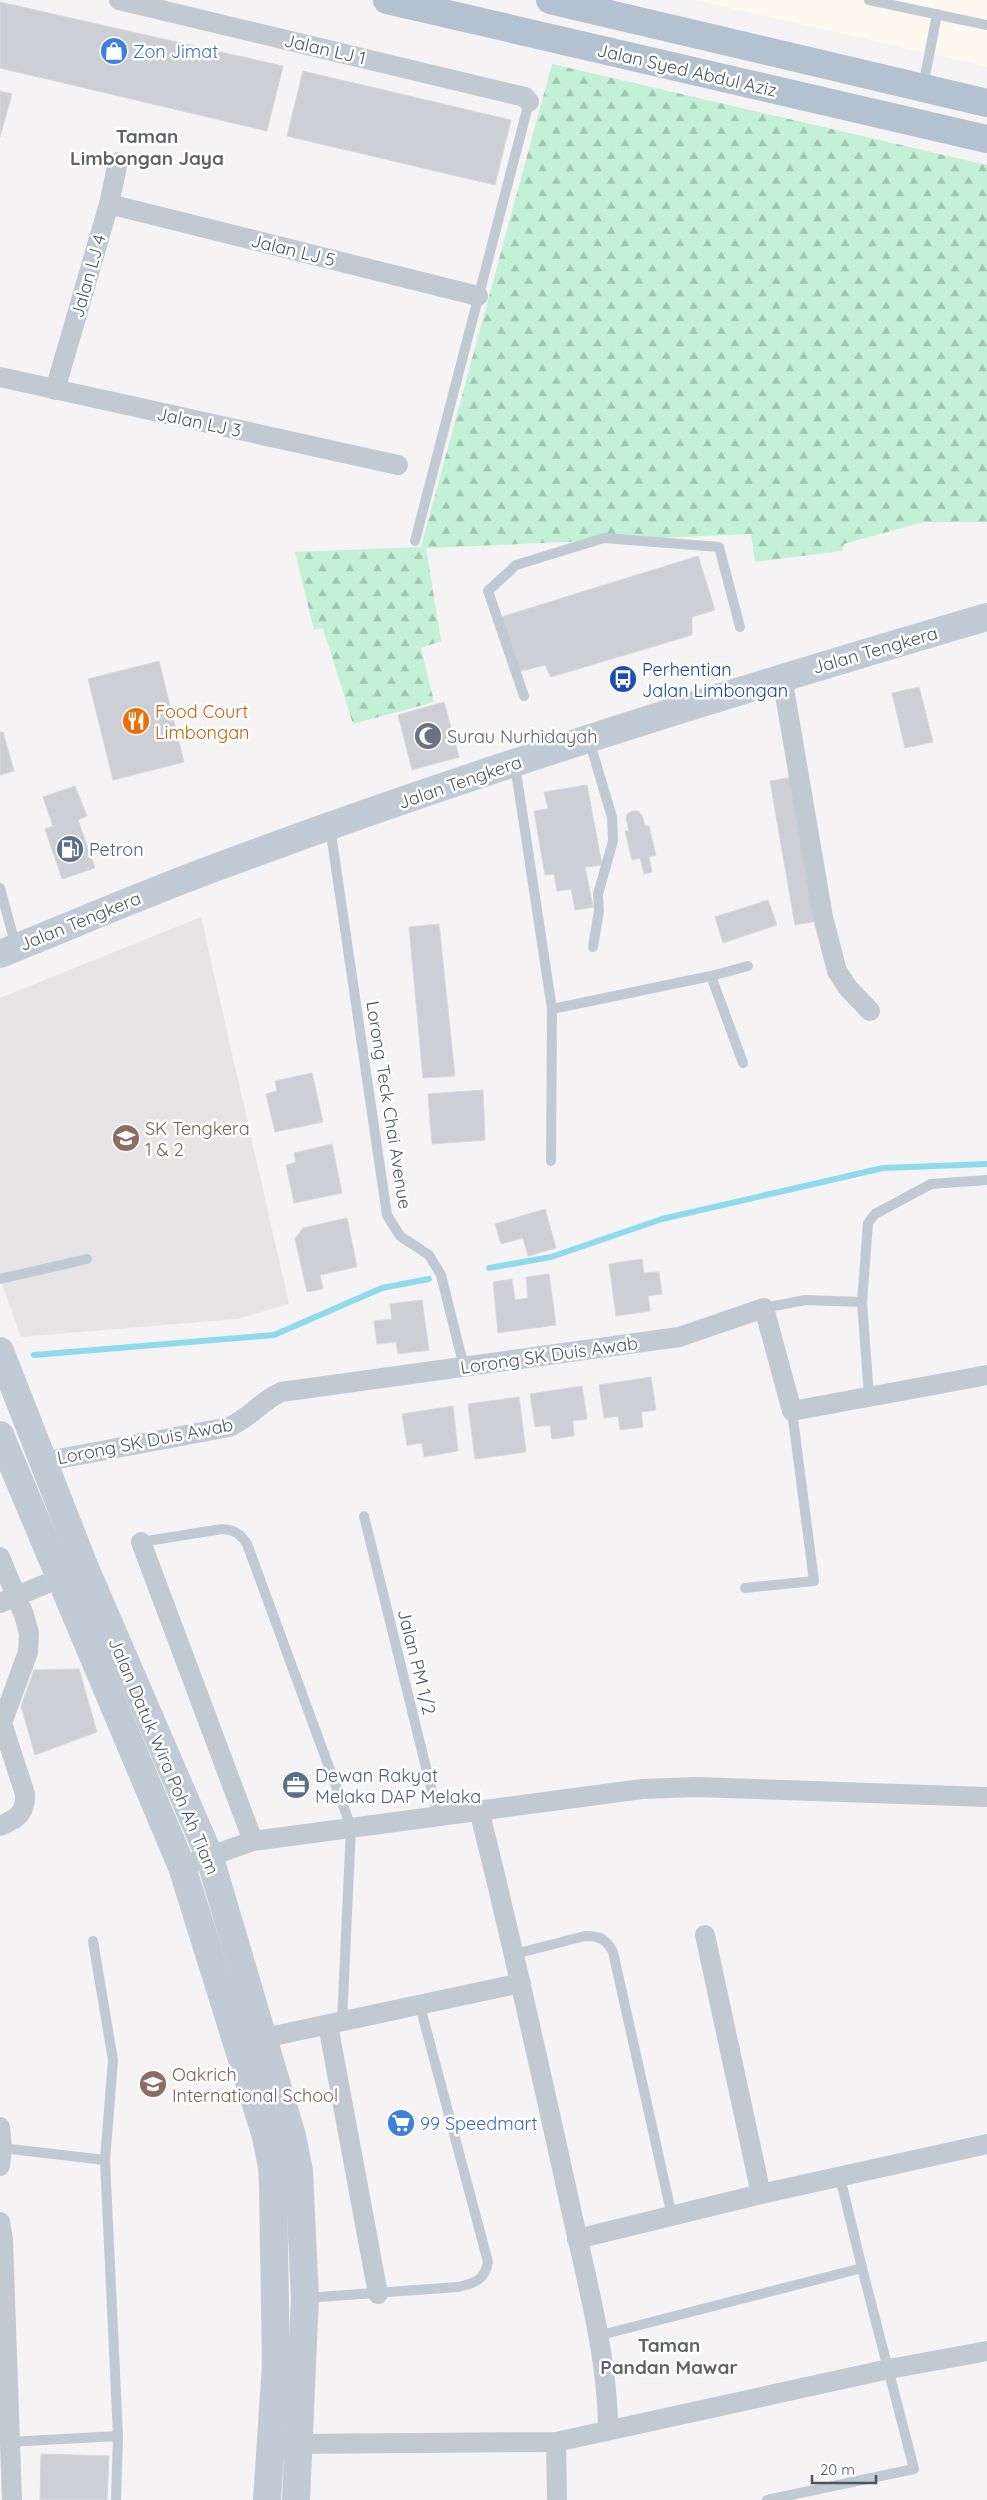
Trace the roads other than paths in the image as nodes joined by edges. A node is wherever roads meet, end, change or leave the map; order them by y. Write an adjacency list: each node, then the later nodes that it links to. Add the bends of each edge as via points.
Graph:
1 (119, 0): 8 (street, Jalan LJ 1, via 525,97)
2 (387, 0): 10 (main road, Jalan Syed Abdul Aziz)
3 (550, 0): 7 (main road, Jalan Syed Abdul Aziz)
4 (869, 0): 5 (lane)
5 (936, 14): 6 (lane); 7 (lane)
6 (987, 25)
7 (923, 88): 9 (main road, Jalan Syed Abdul Aziz)
8 (529, 102): 13 (lane)
9 (987, 103)
10 (987, 139)
11 (118, 162): 12 (street, Jalan LJ 4)
12 (109, 204): 13 (street, Jalan LJ 5); 15 (street, Jalan LJ 4)
13 (478, 296): 17 (lane)
14 (0, 377): 15 (street, Jalan LJ 3)
15 (55, 390): 16 (street, Jalan LJ 3)
16 (398, 465)
17 (416, 541)
18 (987, 617): 20 (street, Jalan Tengkera)
19 (740, 627): 21 (lane, via 719,548 604,538 516,565 488,591)
20 (782, 677): 22 (street, Jalan Tengkera); 31 (street, via 823,917 837,971)
21 (524, 696)
22 (588, 739): 23 (street, Jalan Tengkera); 26 (lane, via 612,817 613,840 610,859 601,880)
23 (515, 764): 24 (street, Jalan Tengkera); 30 (lane)
24 (330, 826): 27 (street, Jalan Tengkera, via 199,874); 40 (lane, Lorong Teck Chai Avenue, via 387,1215 400,1236 429,1255 441,1275)
25 (0, 888): 27 (lane)
26 (592, 947)
27 (8, 951)
28 (748, 966): 29 (lane)
29 (711, 976): 30 (lane); 32 (lane)
30 (552, 1009): 33 (lane)
31 (870, 1011)
32 (743, 1064)
33 (551, 1161)
34 (987, 1180): 37 (lane, via 931,1184 875,1214 868,1223)
35 (87, 1259): 36 (lane)
36 (0, 1279)
37 (862, 1302): 38 (lane, via 805,1300); 42 (lane)
38 (764, 1308): 40 (street, Lorong SK Duis Awab, via 679,1337); 43 (street)
39 (0, 1352): 45 (street, Jalan Datuk Wira Poh Ah Tiam)
40 (464, 1367): 45 (street, Lorong SK Duis Awab, via 281,1392 264,1400 242,1421 230,1427)
41 (987, 1374): 42 (street)
42 (869, 1396): 43 (street)
43 (792, 1411): 51 (lane, via 814,1581)
44 (0, 1435): 50 (street, Jalan Datuk Wira Poh Ah Tiam)
45 (42, 1462): 49 (street, Jalan Datuk Wira Poh Ah Tiam)
46 (364, 1516): 56 (lane, Jalan PM 1/2)
47 (141, 1542): 58 (lane, via 222,1529 241,1535); 59 (street)
48 (0, 1557): 52 (street)
49 (85, 1568): 50 (street); 60 (street, Jalan Datuk Wira Poh Ah Tiam)
50 (59, 1578): 52 (street); 61 (street, Jalan Datuk Wira Poh Ah Tiam)
51 (745, 1588)
52 (8, 1600): 53 (street, via 29,1633 28,1652)
53 (1, 1723): 57 (street, via 25,1794 25,1805 20,1814)
54 (987, 1797): 55 (street, via 696,1787 642,1789)
55 (479, 1810): 56 (street); 64 (street)
56 (438, 1816): 58 (street)
57 (0, 1826)
58 (351, 1827): 59 (street); 67 (lane)
59 (253, 1841): 60 (street)
60 (209, 1855): 61 (street); 68 (street, Jalan Datuk Wira Poh Ah Tiam)
61 (182, 1867): 89 (street, Jalan Datuk Wira Poh Ah Tiam, via 265,2132 272,2166 276,2364)
62 (705, 1935): 74 (street)
63 (93, 1941): 72 (lane, via 113,2060)
64 (515, 1954): 65 (street); 75 (lane, via 585,1936 597,1936 607,1942 613,1952)
65 (521, 1983): 66 (street); 77 (street)
66 (420, 2006): 67 (street); 79 (lane, via 488,2262 486,2273 476,2282 458,2287)
67 (335, 2024): 68 (street); 79 (street)
68 (264, 2038): 80 (street, Jalan Datuk Wira Poh Ah Tiam, via 299,2171)
69 (0, 2126): 71 (street)
70 (987, 2144): 73 (street)
71 (1, 2157): 72 (lane)
72 (105, 2160): 85 (lane)
73 (840, 2177): 74 (street); 78 (lane)
74 (761, 2194): 75 (street)
75 (672, 2216): 77 (street)
76 (0, 2222): 86 (street)
77 (577, 2239): 81 (street)
78 (862, 2268): 81 (lane); 83 (lane)
79 (378, 2294): 80 (lane)
80 (305, 2298): 88 (street, Jalan Datuk Wira Poh Ah Tiam)
81 (597, 2336): 84 (street, via 606,2387)
82 (987, 2351): 83 (street)
83 (889, 2368): 84 (street); 95 (lane, via 914,2469)
84 (608, 2430): 87 (street)
85 (118, 2436): 86 (lane); 91 (lane)
86 (5, 2442): 90 (street)
87 (556, 2442): 88 (street); 94 (street)
88 (299, 2443): 89 (street); 93 (street, Jalan Datuk Wira Poh Ah Tiam)
89 (271, 2444): 92 (street, Jalan Datuk Wira Poh Ah Tiam)
90 (12, 2500)
91 (116, 2500)
92 (267, 2500)
93 (296, 2500)
94 (557, 2500)
95 (767, 2500)

